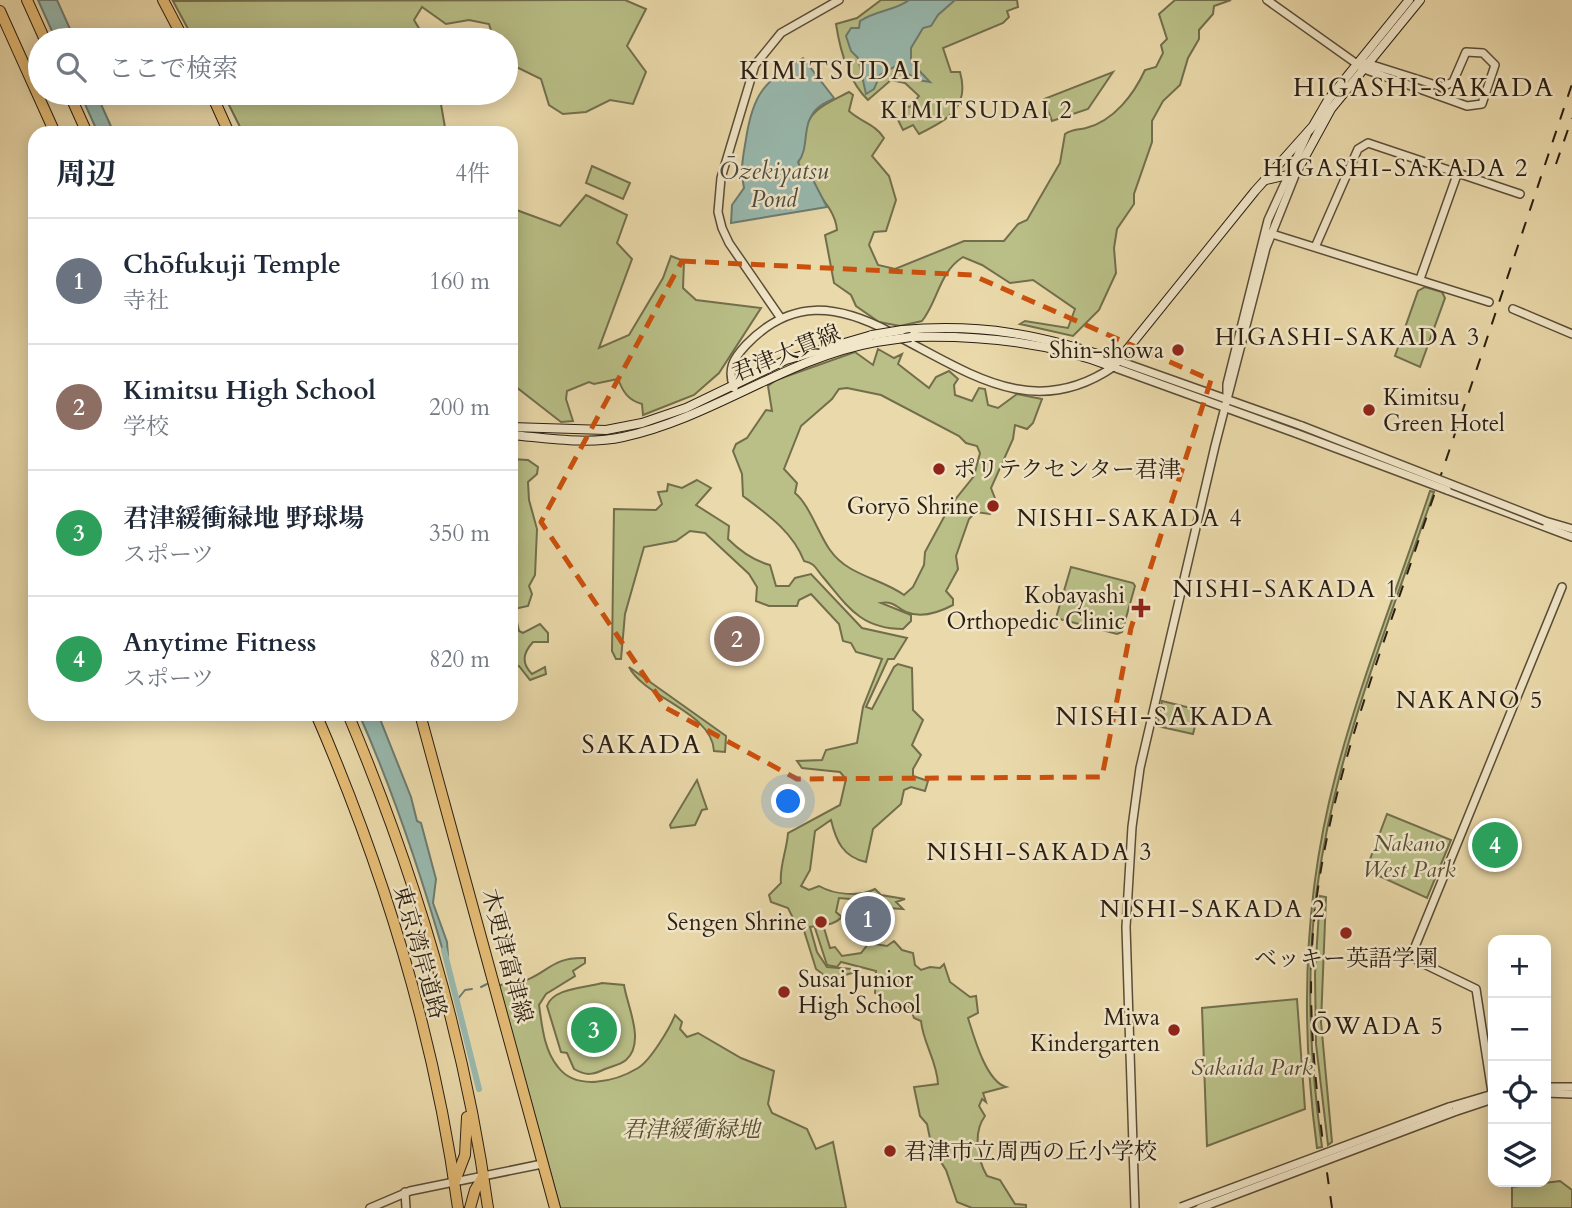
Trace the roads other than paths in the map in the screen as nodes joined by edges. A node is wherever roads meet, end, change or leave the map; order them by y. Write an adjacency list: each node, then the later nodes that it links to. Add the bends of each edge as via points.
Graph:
1 (27, 0): 8 (main road)
2 (163, 0): 9 (main road)
3 (839, 0): 28 (street, via 781,33 755,65 721,178 718,212 722,228)
4 (1267, 0): 10 (street)
5 (1409, 0): 10 (main road)
6 (1420, 0): 10 (main road)
7 (0, 11): 11 (main road)
8 (40, 28)
9 (178, 28)
10 (1364, 65): 10 (street, via 1442,87 1452,82 1466,52 1483,53 1494,65 1486,97 1472,108); 18 (main road, via 1328,100); 20 (main road)
11 (28, 73)
12 (42, 105): 15 (main road)
13 (74, 105): 16 (main road)
14 (216, 105): 17 (main road)
15 (52, 126)
16 (84, 126)
17 (226, 126)
18 (1312, 126): 20 (street); 21 (main road)
19 (1458, 172): 22 (street); 24 (street, via 1375,144 1362,145); 25 (street)
20 (1292, 174): 21 (main road); 23 (street)
21 (1261, 184): 31 (main road)
22 (1520, 194)
23 (1268, 232): 24 (street); 33 (street)
24 (1315, 245): 25 (street)
25 (1420, 279): 26 (street)
26 (1489, 302)
27 (1513, 309): 29 (street)
28 (780, 317): 31 (street, via 813,311 850,314 967,374 1023,391 1076,386); 32 (street, via 735,356 730,368)
29 (1572, 334)
30 (874, 338): 31 (main road, 君津大貫線, bridge, via 1029,344); 31 (main road, 君津大貫線, bridge, via 902,330 998,329 1063,342); 32 (main road, 君津大貫線, via 805,354)
31 (1116, 364): 33 (street)
32 (734, 389): 34 (main road, 君津大貫線, via 664,417 621,428); 35 (main road, 君津大貫線, via 659,426 622,437 568,440)
33 (1226, 404): 36 (street, bridge); 61 (street, via 1149,721 1132,827 1126,927)
34 (518, 428)
35 (518, 436)
36 (1544, 524): 37 (street); 38 (street)
37 (1572, 529)
38 (1572, 537)
39 (1562, 587): 44 (street, via 1412,954 1476,989)
40 (319, 721): 53 (main road, 東京湾岸道路, via 358,817 395,928 430,1060)
41 (351, 721): 43 (main road, 東京湾岸道路, via 405,863)
42 (422, 721): 51 (main road, 木更津富津線)
43 (456, 1044): 52 (main road, 東京湾岸道路); 53 (main road, via 467,1134 463,1164)
44 (1488, 1065)
45 (1551, 1087): 46 (street)
46 (1572, 1087)
47 (1551, 1093): 48 (street)
48 (1572, 1094)
49 (1488, 1098): 50 (street)
50 (1452, 1109): 62 (street, bridge); 63 (street, bridge)
51 (542, 1164): 52 (street); 60 (main road, 木更津富津線)
52 (488, 1175): 53 (street); 58 (main road, via 475,1190); 59 (main road, 東京湾岸道路)
53 (455, 1181): 54 (street); 57 (main road, 東京湾岸道路)
54 (405, 1192): 55 (street); 56 (street)
55 (370, 1208)
56 (405, 1208)
57 (458, 1208)
58 (470, 1208)
59 (488, 1208)
60 (555, 1208)
61 (1135, 1208)
62 (1180, 1208)
63 (1200, 1208)

